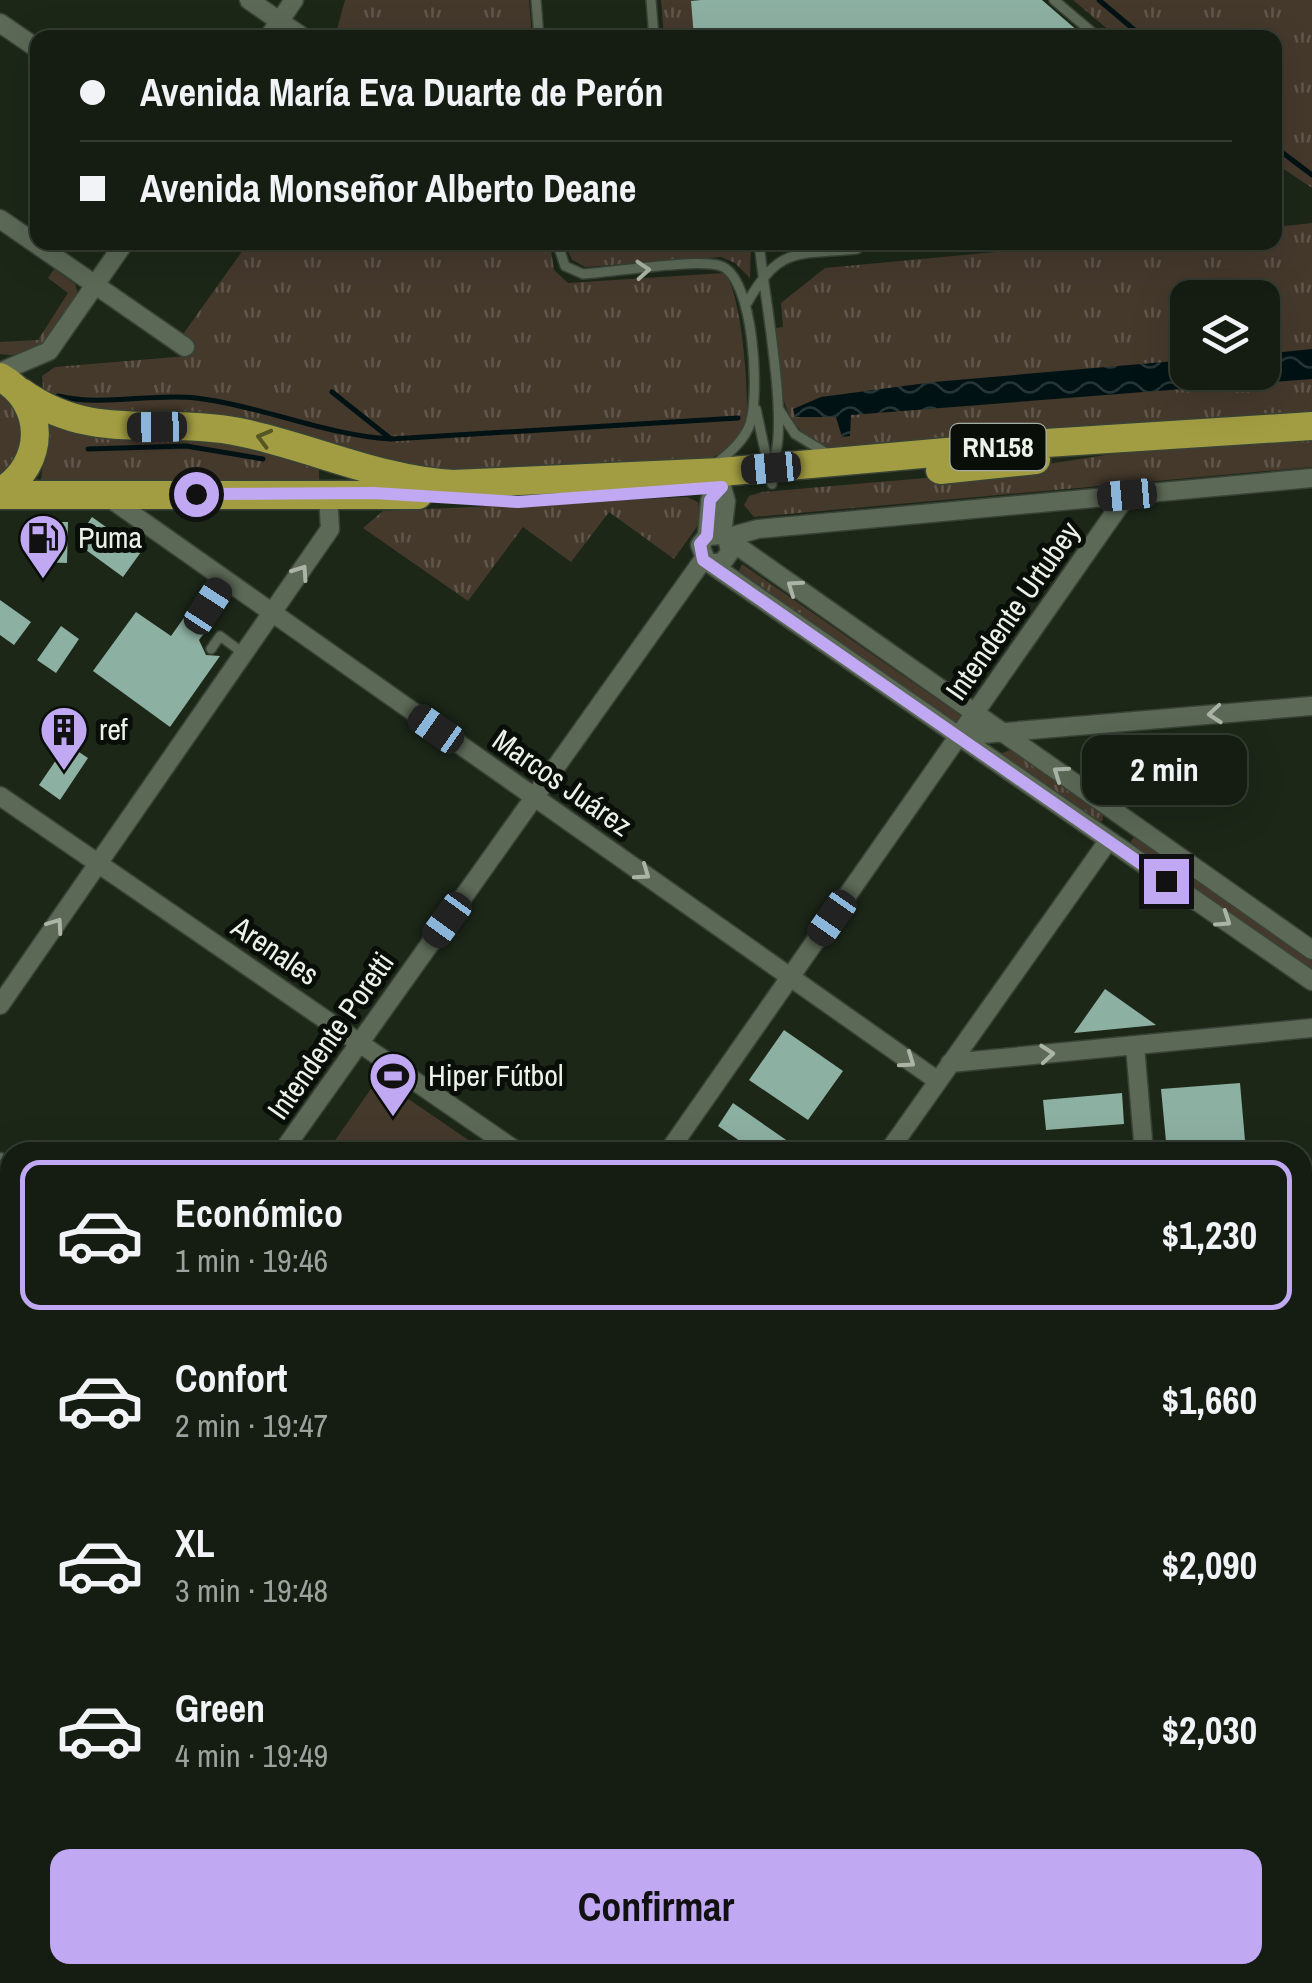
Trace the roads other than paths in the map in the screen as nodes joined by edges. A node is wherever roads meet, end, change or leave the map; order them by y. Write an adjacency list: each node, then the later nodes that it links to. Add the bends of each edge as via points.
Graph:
1 (249, 0): 6 (street)
2 (294, 0): 6 (street)
3 (536, 0): 10 (lane)
4 (651, 0): 11 (lane)
5 (1054, 0): 12 (lane)
6 (279, 21): 8 (street); 9 (street)
7 (0, 23): 13 (street)
8 (273, 30)
9 (292, 30)
10 (538, 30)
11 (653, 30)
12 (1090, 30)
13 (30, 44)
14 (0, 219): 15 (street)
15 (30, 240)
16 (45, 250): 22 (street)
17 (120, 250): 22 (street)
18 (560, 250): 23 (lane, one-way to 23, via 565,266 583,274 719,265 738,279)
19 (759, 250): 21 (lane)
20 (847, 250): 21 (lane, via 791,256)
21 (762, 276): 23 (lane); 27 (lane)
22 (96, 285): 24 (street); 25 (street, via 50,351 24,360)
23 (746, 304): 26 (lane)
24 (185, 347)
25 (7, 380): 30 (highway, RN158, one-way to 25, via 226,429 90,424 62,417); 36 (highway, RN158, via 35,423 35,446)
26 (755, 396): 32 (lane); 33 (lane, via 743,438)
27 (776, 403): 31 (lane, via 804,442); 32 (lane, via 779,449)
28 (1312, 426): 29 (highway, RN158)
29 (1146, 440): 31 (highway, RN158); 32 (highway, RN158, via 1000,466)
30 (332, 458): 33 (highway, RN158, via 453,484); 35 (highway, via 335,481)
31 (850, 461): 32 (highway, RN158)
32 (771, 476): 33 (highway, RN158)
33 (716, 477): 35 (highway, RN158, via 518,502); 39 (street, via 726,500)
34 (1312, 478): 38 (street)
35 (328, 493): 37 (highway, RN158); 43 (street, one-way to 35, via 330,529)
36 (9, 494): 37 (highway, RN158)
37 (106, 495): 41 (street, Marcos Juárez)
38 (1127, 495): 39 (street, via 758,529); 47 (street, Intendente Urtubey)
39 (721, 538): 40 (street, Intendente Poretti, via 726,560); 40 (street, via 700,544); 47 (street, one-way to 39)
40 (708, 562): 49 (street); 51 (street, Intendente Poretti)
41 (224, 582): 42 (lane); 43 (street, Marcos Juárez)
42 (208, 606)
43 (272, 615): 45 (street); 51 (street, Marcos Juárez)
44 (211, 649): 45 (lane, via 220,636)
45 (245, 655): 53 (street)
46 (1312, 706): 48 (street, one-way to 48)
47 (974, 714): 48 (street); 49 (street, Intendente Urtubey)
48 (1002, 733): 49 (street); 54 (street, one-way to 48)
49 (958, 736): 52 (street); 55 (street, Intendente Urtubey)
50 (0, 796): 53 (street, Arenales)
51 (534, 797): 55 (street, Marcos Juárez, one-way to 55); 59 (street, Intendente Poretti)
52 (1108, 841): 56 (street, one-way to 56); 61 (street)
53 (99, 864): 57 (street, one-way to 53); 59 (street, Arenales)
54 (1312, 950)
55 (790, 978): 62 (street, Marcos Juárez, one-way to 62); 65 (street, Intendente Urtubey)
56 (1312, 981)
57 (0, 1005)
58 (1312, 1028): 60 (street)
59 (359, 1043): 63 (street, Intendente Poretti); 64 (street, Arenales)
60 (1134, 1046): 61 (street, one-way to 60); 67 (street)
61 (950, 1063): 62 (street)
62 (938, 1081): 66 (street)
63 (289, 1142)
64 (503, 1142)
65 (675, 1142)
66 (895, 1142)
67 (1143, 1142)

